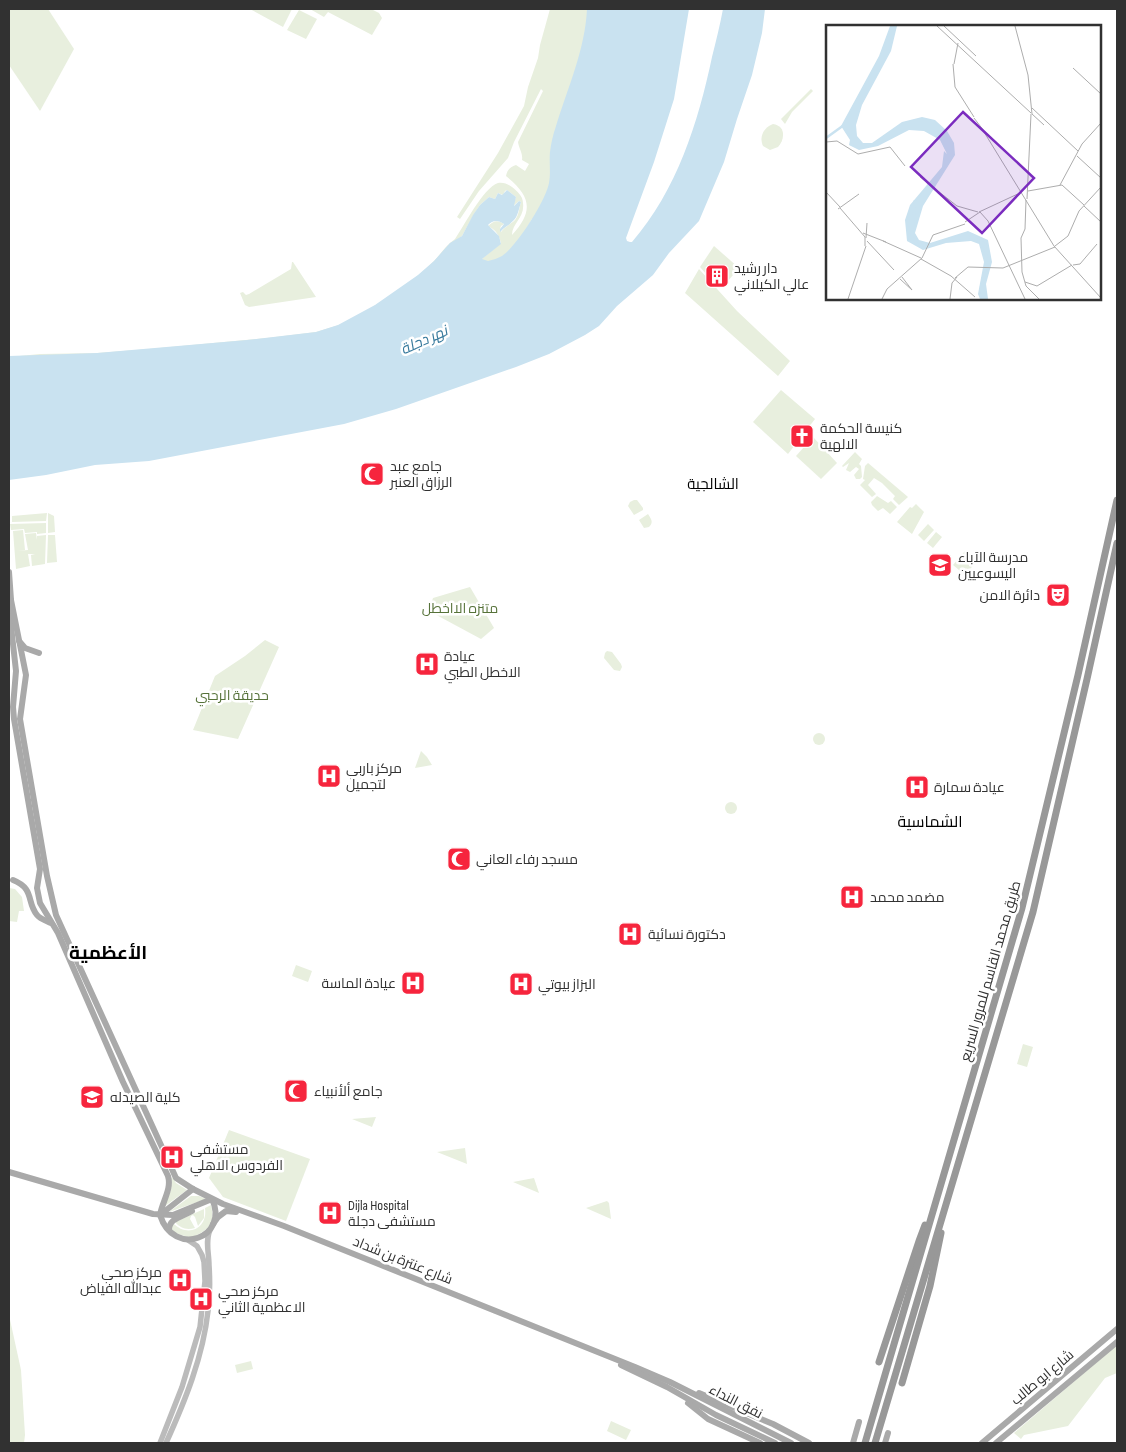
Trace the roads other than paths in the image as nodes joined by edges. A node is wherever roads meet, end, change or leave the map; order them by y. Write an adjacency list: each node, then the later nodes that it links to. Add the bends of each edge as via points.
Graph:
1 (1117, 500): 16 (highway, طريق محمد القاسم للمرور السريع, via 1022,908)
2 (1117, 543): 18 (highway, طريق محمد القاسم للمرور السريع, via 1033,912)
3 (9, 572): 4 (main road)
4 (11, 599): 5 (main road, شارع عنترة بن شداد); 8 (main road)
5 (18, 639): 6 (main road, via 26,648); 7 (main road, شارع عنترة بن شداد)
6 (39, 653)
7 (25, 670): 8 (main road); 10 (main road, شارع عنترة بن شداد)
8 (16, 671): 9 (main road)
9 (16, 679): 10 (main road); 12 (main road)
10 (25, 680): 17 (main road, شارع عنترة بن شداد, via 20,719 56,916 174,1175)
11 (9, 695): 12 (main road)
12 (13, 707): 14 (main road, via 40,869 38,897)
13 (13, 880): 14 (main road, via 26,890 38,916)
14 (53, 924): 21 (main road, via 169,1179)
15 (9, 1172): 21 (main road)
16 (940, 1187): 27 (highway); 39 (highway, طريق محمد القاسم للمرور السريع)
17 (193, 1189): 19 (main road, شارع عنترة بن شداد); 21 (main road)
18 (949, 1194): 28 (highway, via 934,1267); 40 (highway, طريق محمد القاسم للمرور السريع)
19 (212, 1199): 20 (main road); 22 (main road, via 216,1212); 29 (main road, شارع عنترة بن شداد, via 635,1366)
20 (202, 1204): 21 (main road, via 172,1215); 23 (main road, via 172,1221)
21 (160, 1215): 23 (main road)
22 (212, 1227): 24 (main road, شارع عنترة بن شداد, via 202,1237); 29 (main road, شارع عنترة بن شداد, via 223,1213 233,1211); 34 (main road, via 207,1241 210,1287 206,1328 189,1389)
23 (169, 1232): 24 (main road)
24 (188, 1240): 33 (main road, via 197,1246 204,1262 200,1327 182,1388)
25 (1117, 1329): 42 (main road, شارع ابو طالب)
26 (1117, 1342): 43 (main road, شارع ابو طالب)
27 (879, 1362)
28 (902, 1383)
29 (668, 1385): 35 (main road, via 708,1419); 36 (main road, نفق النداء, via 716,1415); 37 (main road, نفق النداء); 38 (main road, via 714,1398)
30 (859, 1422): 32 (main road)
31 (888, 1433): 41 (main road)
32 (852, 1442)
33 (160, 1443)
34 (166, 1443)
35 (760, 1443)
36 (775, 1443)
37 (791, 1443)
38 (809, 1443)
39 (865, 1443)
40 (875, 1443)
41 (885, 1443)
42 (982, 1443)
43 (996, 1443)

